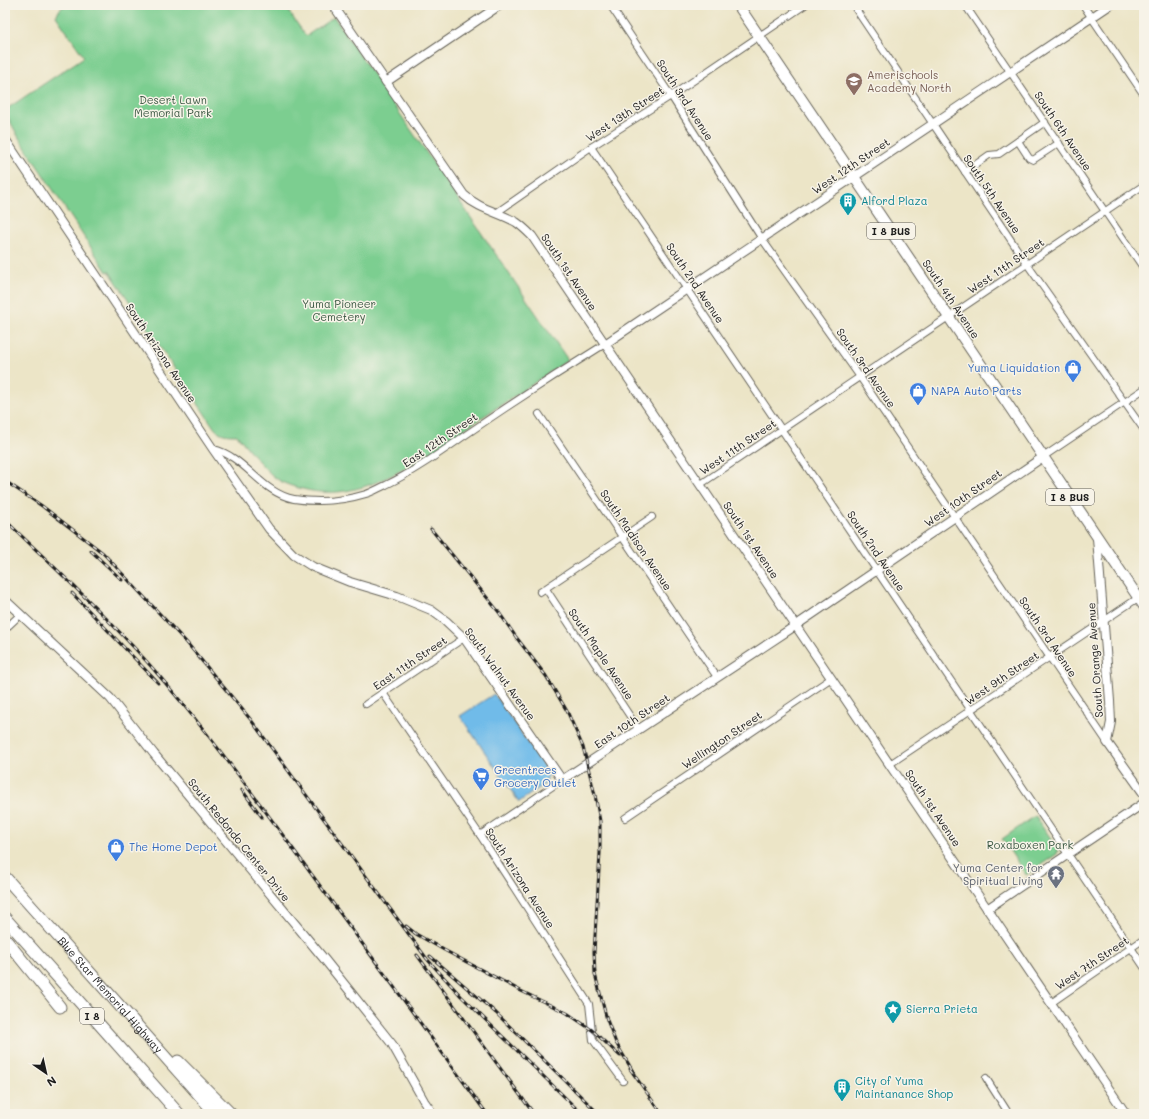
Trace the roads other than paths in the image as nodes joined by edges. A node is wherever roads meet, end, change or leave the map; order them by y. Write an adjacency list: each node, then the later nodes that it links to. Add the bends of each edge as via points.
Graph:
1 (333, 5): 13 (street, South 1st Avenue)
2 (500, 5): 13 (street)
3 (610, 5): 15 (street, South 3rd Avenue)
4 (738, 5): 11 (main road, South 4th Avenue / I 8 BUS)
5 (805, 5): 11 (street, West 13th Street)
6 (854, 5): 17 (street, South 5th Avenue)
7 (965, 5): 12 (street, South 6th Avenue)
8 (1083, 5): 10 (street)
9 (1110, 5): 10 (street, West 12th Street)
10 (1092, 17): 12 (street, West 12th Street); 14 (street)
11 (759, 36): 15 (street, West 13th Street); 23 (main road, South 4th Avenue / I 8 BUS)
12 (1010, 72): 16 (street, South 6th Avenue); 17 (street, West 12th Street)
13 (386, 82): 26 (street, South 1st Avenue, via 464,195 471,202)
14 (1144, 95)
15 (671, 96): 21 (street, West 13th Street); 27 (street, South 3rd Avenue)
16 (1045, 122): 19 (street); 20 (street, South 6th Avenue)
17 (933, 124): 22 (street, South 5th Avenue); 23 (street, West 12th Street)
18 (5, 139): 39 (street, South Arizona Avenue)
19 (1018, 141): 20 (street, via 1033,160); 22 (street, via 999,154 989,155)
20 (1059, 143): 25 (street, South 6th Avenue)
21 (591, 147): 26 (street, West 13th Street); 30 (street, South 2nd Avenue)
22 (965, 172): 28 (street, South 5th Avenue)
23 (854, 177): 27 (street, West 12th Street); 31 (main road, South 4th Avenue / I 8 BUS)
24 (1144, 185): 25 (street, West 11th Street)
25 (1105, 212): 28 (street, West 11th Street); 29 (street, South 6th Avenue)
26 (496, 213): 32 (street, South 1st Avenue, via 516,222 532,236)
27 (762, 239): 30 (street, West 12th Street); 33 (street, South 3rd Avenue)
28 (1027, 264): 31 (street, West 11th Street); 35 (street, South 5th Avenue)
29 (1144, 269)
30 (687, 289): 32 (street, West 12th Street); 37 (street, South 2nd Avenue)
31 (949, 317): 33 (street, West 11th Street); 40 (main road, South 4th Avenue / I 8 BUS)
32 (605, 344): 39 (street, East 12th Street, via 474,429 429,462 367,494 337,501 308,501 278,494 229,455); 41 (street, South 1st Avenue)
33 (860, 377): 37 (street, West 11th Street); 43 (street, South 3rd Avenue)
34 (1144, 389): 35 (street, West 10th Street)
35 (1125, 402): 38 (street, South 5th Avenue); 40 (street, West 10th Street)
36 (539, 414): 44 (street, South Madison Avenue)
37 (782, 430): 41 (street, West 11th Street); 47 (street, South 2nd Avenue)
38 (1144, 430)
39 (213, 449): 46 (street, South Arizona Avenue, via 269,529 294,555)
40 (1043, 456): 43 (street, West 10th Street); 45 (main road, South 4th Avenue / I 8 BUS)
41 (701, 484): 52 (street, South 1st Avenue)
42 (652, 517): 44 (street)
43 (956, 517): 47 (street, West 10th Street); 55 (street, South 3rd Avenue)
44 (622, 538): 56 (street, South Madison Avenue); 61 (street, South Maple Avenue, via 543,591)
45 (1098, 538): 48 (main road, South 4th Avenue / I 8 BUS); 51 (street, South Orange Avenue)
46 (313, 567): 54 (street, South Walnut Avenue, via 431,610)
47 (877, 570): 52 (street, West 10th Street); 60 (street, South 2nd Avenue)
48 (1142, 599): 51 (street, West 9th Street)
49 (5, 600): 50 (street, South Redondo Center Drive)
50 (21, 614): 53 (street); 85 (street, South Redondo Center Drive, via 110,698 392,1044)
51 (1104, 621): 55 (street, West 9th Street); 62 (street, South Orange Avenue, via 1110,700)
52 (795, 626): 56 (street, East 10th Street); 57 (street, South 1st Avenue)
53 (5, 629)
54 (464, 638): 58 (street, East 11th Street); 64 (street, South Walnut Avenue)
55 (1049, 658): 60 (street, West 9th Street); 62 (street, South 3rd Avenue)
56 (717, 677): 61 (street, East 10th Street)
57 (830, 679): 63 (street, South 1st Avenue); 67 (street, Wellington Street)
58 (383, 693): 59 (street, East 11th Street); 68 (street, South Arizona Avenue)
59 (366, 704)
60 (971, 710): 63 (street, West 9th Street); 69 (street, South 2nd Avenue)
61 (639, 730): 64 (street, East 10th Street)
62 (1108, 742): 65 (street)
63 (890, 764): 71 (street, South 1st Avenue)
64 (562, 780): 68 (street, East 10th Street)
65 (1144, 794)
66 (1144, 803): 69 (street)
67 (625, 818)
68 (480, 836): 81 (street, South Arizona Avenue, via 589,1004 593,1040)
69 (1068, 854): 71 (street); 75 (street, South 2nd Avenue)
70 (5, 876): 77 (highway, Blue Star Memorial Highway / I 8)
71 (987, 909): 78 (street, South 1st Avenue)
72 (5, 918): 82 (highway, I 8)
73 (5, 939): 79 (highway)
74 (1144, 939): 75 (street, West 7th Street)
75 (1131, 948): 76 (street, South 2nd Avenue); 78 (street, West 7th Street)
76 (1144, 967)
77 (105, 989): 83 (highway, Blue Star Memorial Highway / I 8); 84 (highway)
78 (1051, 1003): 87 (street, South 1st Avenue)
79 (60, 1007)
80 (986, 1078): 86 (street)
81 (624, 1081)
82 (178, 1114)
83 (216, 1114)
84 (231, 1114)
85 (433, 1114)
86 (1010, 1114)
87 (1126, 1114)

